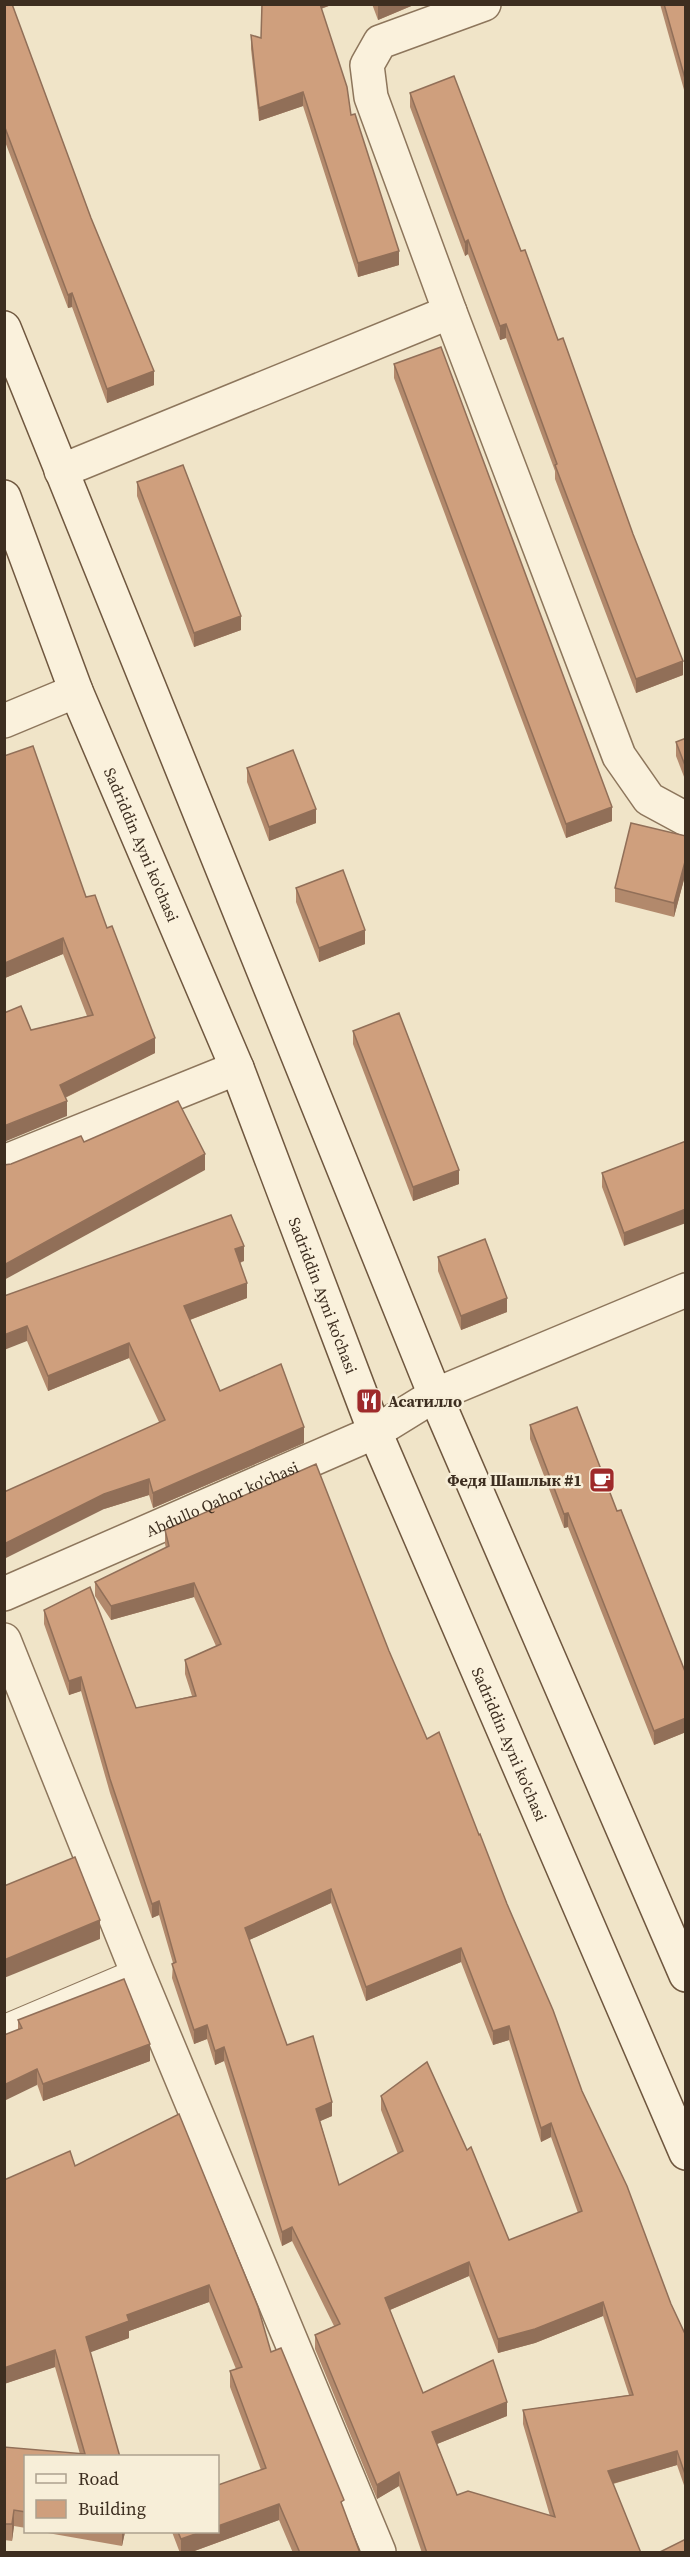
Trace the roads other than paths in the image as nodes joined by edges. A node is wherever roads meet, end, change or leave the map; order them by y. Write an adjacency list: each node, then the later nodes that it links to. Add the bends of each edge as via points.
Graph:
1 (484, 4): 2 (main road, via 380,42 367,65 371,97)
2 (450, 312): 4 (main road); 8 (main road, via 619,756 649,799)
3 (4, 328): 4 (main road)
4 (61, 471): 12 (main road)
5 (4, 497): 6 (main road, Sadriddin Ayni ko'chasi)
6 (76, 691): 7 (main road); 9 (main road, Sadriddin Ayni ko'chasi)
7 (4, 721)
8 (686, 819)
9 (237, 1068): 10 (main road); 13 (main road, Sadriddin Ayni ko'chasi)
10 (4, 1162)
11 (686, 1290): 12 (main road, Abdullo Qahor ko'chasi)
12 (435, 1395): 13 (main road, Abdullo Qahor ko'chasi); 17 (main road)
13 (375, 1432): 14 (main road, Abdullo Qahor ko'chasi); 19 (main road, Sadriddin Ayni ko'chasi)
14 (4, 1594)
15 (4, 1640): 16 (main road)
16 (136, 1969): 18 (lane); 20 (main road)
17 (686, 1975)
18 (4, 2025)
19 (686, 2153)
20 (379, 2553)

